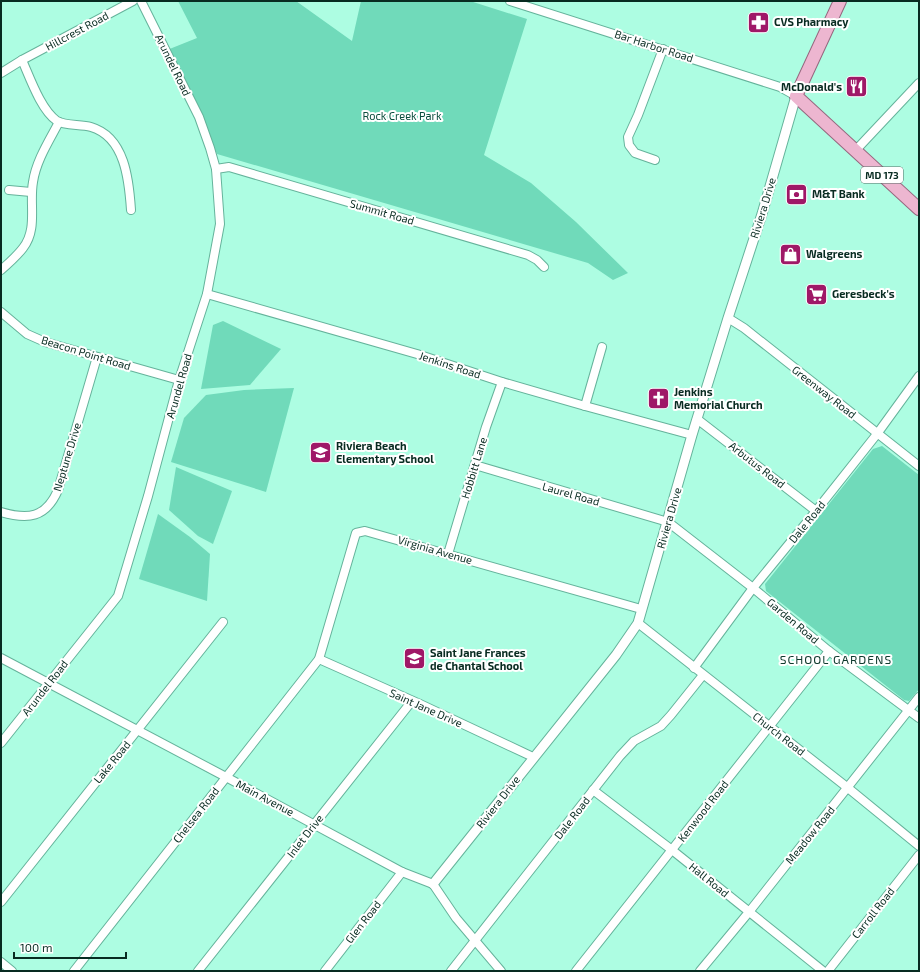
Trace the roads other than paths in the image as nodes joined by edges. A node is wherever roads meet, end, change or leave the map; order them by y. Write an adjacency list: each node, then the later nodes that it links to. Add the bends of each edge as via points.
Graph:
1 (132, 1): 6 (street, Hillcrest Road)
2 (141, 1): 13 (street, Arundel Road, via 199,117)
3 (510, 1): 5 (street, Bar Harbor Road)
4 (840, 1): 9 (main road)
5 (663, 49): 9 (street, Bar Harbor Road, via 780,87); 12 (street, via 628,137 629,145 636,153)
6 (22, 60): 7 (street, Hillcrest Road); 10 (street, via 41,100)
7 (1, 73)
8 (919, 83): 11 (street)
9 (796, 96): 11 (main road, MD 173); 22 (street, Riviera Drive, via 762,214)
10 (59, 122): 15 (street, via 35,172); 17 (street, via 90,127 110,137 127,173)
11 (856, 151): 16 (main road, MD 173)
12 (655, 160)
13 (216, 169): 18 (street, Summit Road, via 229,167 528,255); 20 (street, Arundel Road, via 220,224)
14 (9, 190): 15 (street)
15 (31, 192): 19 (street, via 32,222 28,240)
16 (918, 206)
17 (131, 210)
18 (544, 267)
19 (1, 270)
20 (207, 294): 26 (street, Arundel Road); 27 (street, Jenkins Road, via 417,354)
21 (1, 312): 24 (street, Beacon Point Road, via 27,334)
22 (728, 318): 29 (street, Riviera Drive); 30 (street, Greenway Road)
23 (602, 347): 28 (street)
24 (97, 357): 26 (street, Beacon Point Road); 35 (street, Neptune Drive, via 54,501 41,514 16,516)
25 (919, 376): 30 (street, Dale Road)
26 (179, 380): 47 (street, Arundel Road, via 118,596)
27 (502, 382): 28 (street, Jenkins Road); 32 (street, Hobbitt Lane)
28 (585, 406): 31 (street, Jenkins Road)
29 (697, 419): 31 (street, Riviera Drive); 34 (street, Arbutus Road)
30 (876, 434): 33 (street, Greenway Road); 34 (street, Dale Road)
31 (692, 436): 36 (street, Riviera Drive)
32 (475, 465): 36 (street, Laurel Road); 37 (street, Hobbitt Lane)
33 (919, 466)
34 (816, 511): 38 (street, Dale Road)
35 (1, 512)
36 (668, 522): 38 (street, Garden Road); 39 (street, Riviera Drive)
37 (448, 554): 39 (street, Virginia Avenue); 44 (street, Virginia Avenue, via 365,531 356,533)
38 (753, 588): 42 (street, Garden Road); 45 (street, Dale Road)
39 (641, 609): 41 (street, Riviera Drive)
40 (223, 622): 53 (street, Lake Road)
41 (638, 623): 45 (street, Church Road); 55 (street, Riviera Drive, via 616,655)
42 (829, 651): 50 (street, Garden Road); 52 (street, Kenwood Road)
43 (1, 658): 47 (street, Main Avenue)
44 (319, 659): 49 (street, Saint Jane Drive); 56 (street, Chelsea Road)
45 (694, 668): 46 (street, Church Road)
46 (703, 675): 52 (street, Church Road); 58 (street, Dale Road, via 661,726 634,741)
47 (48, 683): 53 (street, Main Avenue); 54 (street, Arundel Road)
48 (919, 697): 50 (street, Meadow Road)
49 (412, 701): 55 (street, Saint Jane Drive); 59 (street, Inlet Drive)
50 (909, 710): 51 (street, Garden Road); 57 (street, Meadow Road)
51 (919, 718)
52 (769, 726): 57 (street, Church Road); 61 (street, Kenwood Road)
53 (137, 730): 56 (street, Main Avenue); 65 (street, Lake Road)
54 (1, 743)
55 (533, 757): 64 (street, Riviera Drive)
56 (226, 777): 59 (street, Main Avenue); 70 (street, Chelsea Road)
57 (848, 788): 60 (street, Church Road); 66 (street, Meadow Road)
58 (594, 790): 61 (street, Hall Road); 67 (street, Dale Road)
59 (314, 825): 63 (street, Main Avenue); 71 (street, Inlet Drive)
60 (919, 846)
61 (672, 850): 66 (street, Hall Road); 75 (street, Kenwood Road)
62 (919, 855): 78 (street, Carroll Road)
63 (402, 872): 64 (street, Main Avenue); 72 (street, Glen Road)
64 (433, 884): 67 (street)
65 (1, 902)
66 (749, 912): 76 (street, Meadow Road); 77 (street, Hall Road)
67 (475, 940): 73 (street, Dale Road); 74 (street)
68 (1, 962): 69 (street)
69 (12, 971)
70 (74, 971)
71 (198, 971)
72 (325, 971)
73 (451, 971)
74 (501, 971)
75 (576, 971)
76 (700, 971)
77 (823, 971)
78 (828, 971)

